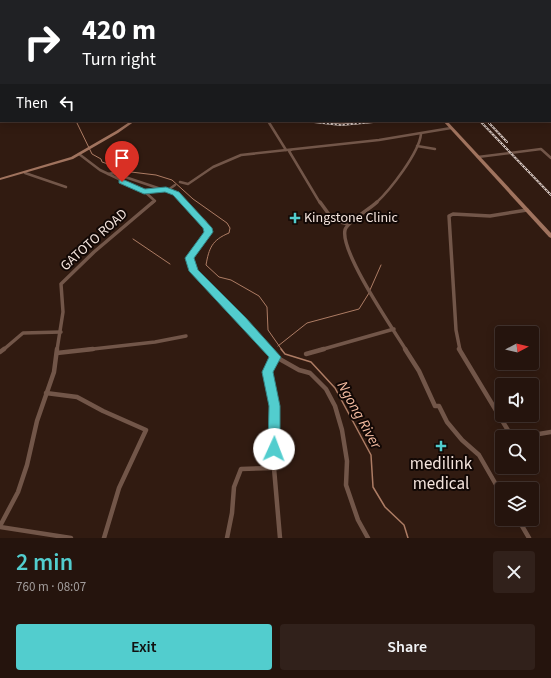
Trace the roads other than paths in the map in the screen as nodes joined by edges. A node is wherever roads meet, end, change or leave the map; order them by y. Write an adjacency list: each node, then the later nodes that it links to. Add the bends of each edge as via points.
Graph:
1 (10, 0): 2 (street)
2 (22, 0)
3 (131, 122): 14 (main road)
4 (269, 122): 12 (street)
5 (323, 122): 6 (street)
6 (368, 122)
7 (446, 122): 8 (main road)
8 (450, 128): 9 (street); 15 (main road)
9 (420, 134): 10 (street); 13 (street)
10 (417, 146): 11 (street); 26 (street, via 387,193 358,219)
11 (435, 149)
12 (286, 150): 13 (street); 20 (street, via 234,158 213,167 188,184)
13 (291, 150): 26 (street, via 292,157 328,216 333,221)
14 (79, 154): 17 (main road, via 62,162); 18 (street)
15 (478, 157): 16 (street, via 541,149); 25 (main road)
16 (551, 158)
17 (24, 173): 19 (main road); 22 (street)
18 (108, 174): 23 (street, via 113,173); 24 (street)
19 (0, 179)
20 (180, 182)
21 (175, 185): 23 (street)
22 (66, 187)
23 (167, 190): 24 (street); 34 (street, via 179,197 208,228 208,232 189,258 194,271)
24 (144, 191): 29 (street, GATOTO ROAD, via 155,201 94,252 61,284)
25 (527, 210): 27 (main road); 36 (street, via 490,216 450,216 456,330 460,349)
26 (348, 224): 28 (street, via 345,242 369,291)
27 (551, 236)
28 (394, 329): 33 (street); 40 (street, via 419,371 435,406 439,406 447,422 479,455)
29 (61, 332): 31 (street, via 23,333); 32 (street, GATOTO ROAD)
30 (186, 336): 32 (street)
31 (0, 352)
32 (57, 353): 35 (street, GATOTO ROAD, via 54,372)
33 (306, 354)
34 (276, 357): 39 (street, via 268,372 274,406); 47 (street, via 310,373 326,389 332,400 342,430 347,461 346,485 358,520)
35 (46, 393): 41 (street, GATOTO ROAD, via 18,492); 44 (street, via 77,397 146,430 119,488)
36 (508, 430)
37 (551, 432): 38 (street)
38 (539, 434)
39 (274, 468): 45 (street, via 241,469 234,487); 46 (street)
40 (495, 482)
41 (0, 526): 43 (street)
42 (522, 526): 48 (street)
43 (71, 538)
44 (104, 538)
45 (227, 538)
46 (280, 538)
47 (368, 538)
48 (529, 538)

